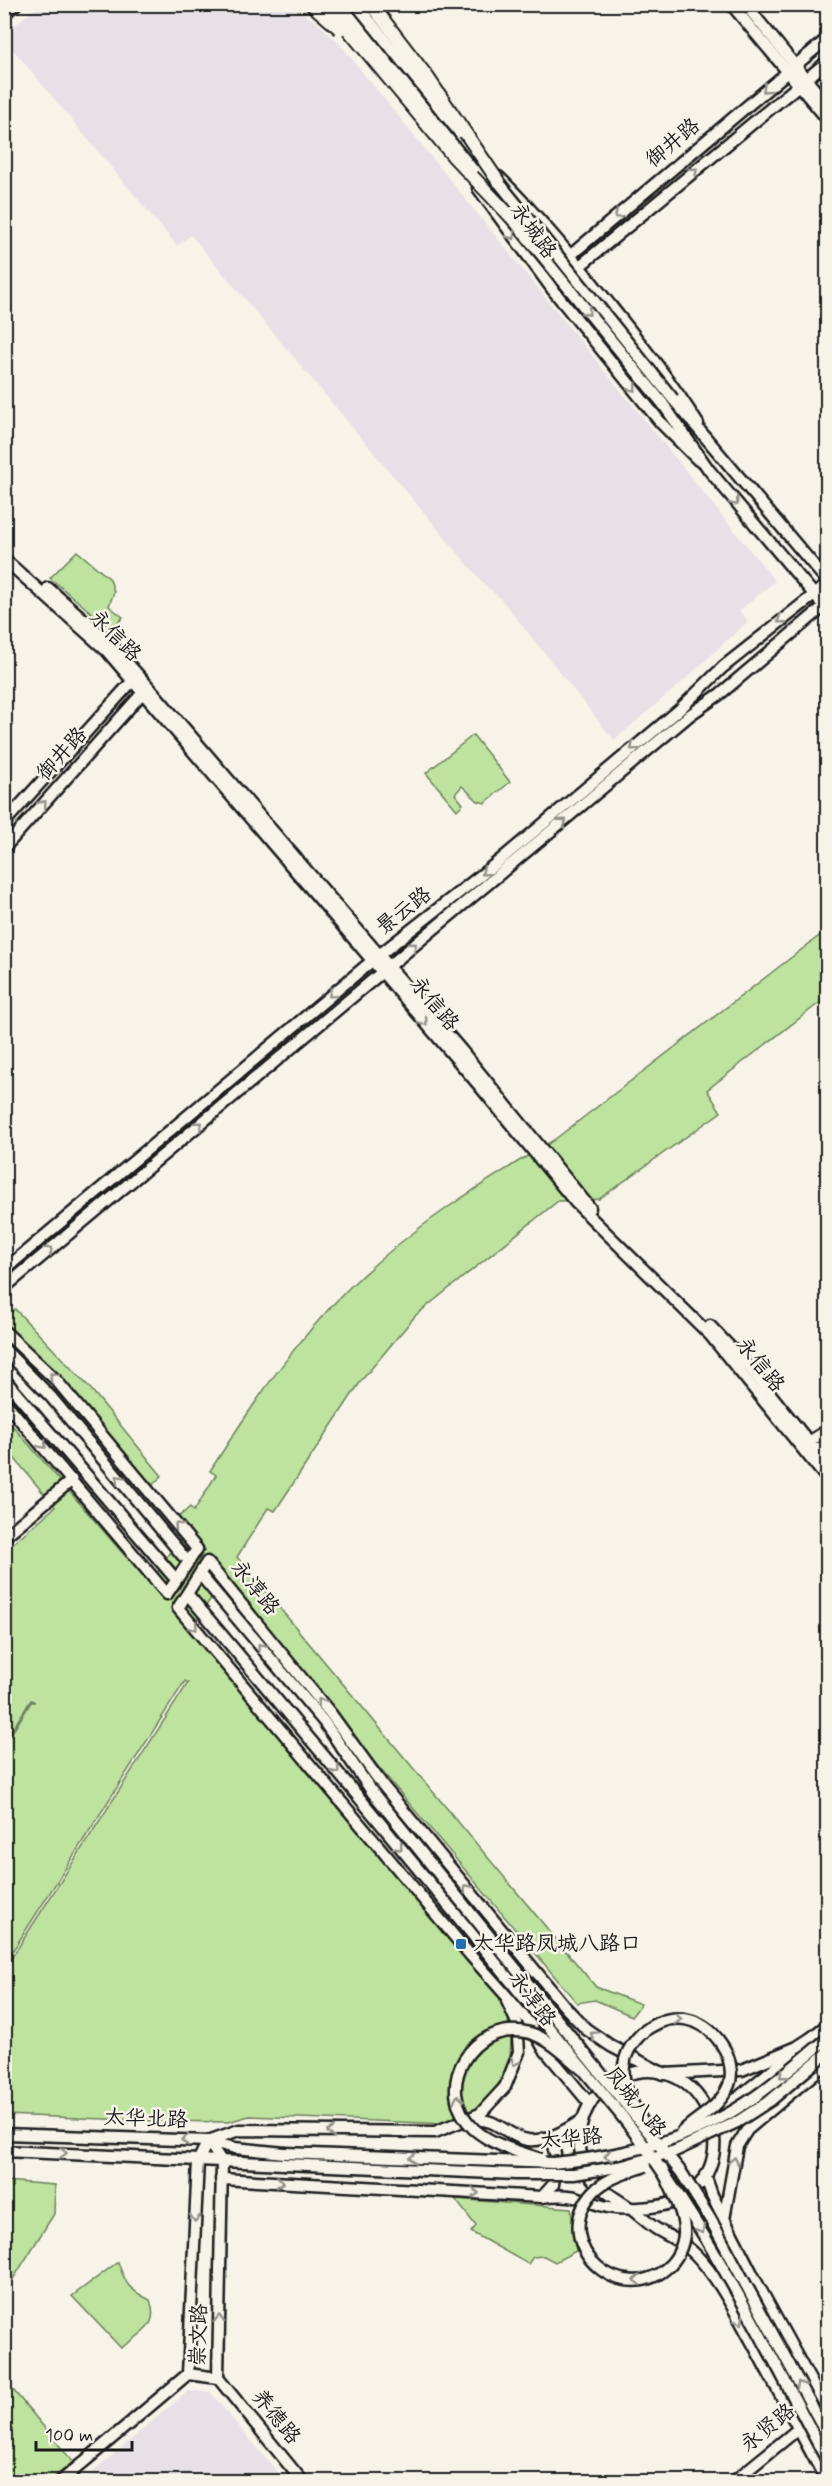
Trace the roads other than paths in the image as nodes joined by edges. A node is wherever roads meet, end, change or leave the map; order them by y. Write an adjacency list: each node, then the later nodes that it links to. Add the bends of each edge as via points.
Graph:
1 (16, 4): 9 (street)
2 (311, 4): 12 (highway, bridge)
3 (327, 4): 12 (highway, bridge)
4 (339, 4): 18 (street, 永城路, bridge); 21 (street, 永城路, one-way to 21, via 447,143)
5 (357, 4): 17 (street, 永城路, bridge); 19 (street, 永城路, via 466,140)
6 (370, 4): 17 (highway, bridge, via 428,78)
7 (731, 4): 13 (street)
8 (745, 4): 13 (street)
9 (5, 13)
10 (828, 38): 13 (street, 御井路)
11 (828, 61): 14 (street, 御井路)
12 (379, 67): 18 (highway, bridge)
13 (791, 68): 14 (street); 19 (street, 御井路, one-way to 19)
14 (802, 82): 15 (street); 16 (street); 20 (street, 御井路, one-way to 14)
15 (828, 106)
16 (828, 120)
17 (498, 182): 23 (street, 永城路, bridge)
18 (513, 220): 24 (street, 永城路, one-way to 24, bridge, via 663,404)
19 (570, 255): 20 (street, 永城路); 21 (street, 御井路)
20 (579, 267): 22 (street, 御井路); 23 (street, 永城路, via 676,388)
21 (544, 278): 22 (street, 永城路)
22 (553, 290): 24 (street, 永城路, one-way to 24, via 661,423)
23 (705, 434): 27 (street, 永城路)
24 (709, 470): 28 (street, 永城路, one-way to 28)
25 (4, 551): 30 (street, 永信路, via 107,640)
26 (4, 559): 30 (street, 永信路)
27 (828, 583): 28 (street, 景云路)
28 (813, 593): 29 (street, 永城路); 34 (street, 景云路, one-way to 34, via 507,855)
29 (827, 609): 35 (street, 景云路, one-way to 29, via 691,714)
30 (136, 678): 31 (street, 永信路); 32 (street, 御井路)
31 (145, 689): 33 (street, 御井路, one-way to 31); 34 (street, 永信路)
32 (4, 823)
33 (4, 848)
34 (375, 958): 35 (street, 永信路); 36 (street, 景云路, one-way to 36)
35 (384, 969): 37 (street, 景云路, one-way to 35); 44 (street, 永信路, via 576,1203 711,1336)
36 (4, 1270)
37 (4, 1288)
38 (4, 1331): 46 (street, one-way to 38, via 167,1594 197,1549 56,1380)
39 (4, 1349): 49 (street, one-way to 39, via 51,1397)
40 (4, 1378): 50 (street)
41 (4, 1401): 46 (street, one-way to 46)
42 (828, 1430): 44 (street)
43 (828, 1443): 44 (street)
44 (808, 1449): 45 (street, 永信路); 47 (street, 永信路)
45 (828, 1466)
46 (72, 1480): 48 (street)
47 (828, 1480)
48 (4, 1537)
49 (183, 1556)
50 (172, 1575)
51 (203, 1578): 53 (street, 永淳路, one-way to 51)
52 (190, 1597): 54 (street)
53 (324, 1722): 56 (street); 57 (street, 永淳路)
54 (307, 1736): 55 (street); 66 (street, 凤城八路, one-way to 66, bridge)
55 (318, 1773): 56 (street, 永淳路, one-way to 55, via 331,1714 207,1563 178,1608); 59 (street, 永淳路)
56 (384, 1787): 58 (street, 永淳路, one-way to 56)
57 (373, 1793): 72 (street, 凤城八路, bridge)
58 (503, 1932): 59 (street, via 502,1942 482,1958); 67 (street, 永淳路, one-way to 58, via 586,2029)
59 (471, 1956): 60 (street, 永淳路)
60 (501, 1987): 68 (street, 永淳路, via 527,2019 544,2049); 71 (street, one-way to 71, via 517,2023 519,2052 505,2087 480,2114)
61 (828, 2024): 62 (street)
62 (814, 2036): 67 (street, via 742,2070); 69 (street, via 730,2104)
63 (828, 2038): 75 (street, 太华路, one-way to 75, bridge, via 755,2097 714,2122)
64 (828, 2052): 77 (street, 太华路, bridge, via 771,2100)
65 (828, 2062): 88 (street, one-way to 65, via 737,2146 747,2130)
66 (583, 2070): 82 (street, one-way to 66, bridge, via 505,2148 474,2129 460,2111 456,2080 467,2054 481,2040 510,2030 531,2034 553,2045); 83 (street, 凤城八路, bridge)
67 (664, 2074): 68 (street, via 643,2072 623,2076 605,2086); 69 (street, via 692,2090)
68 (590, 2104): 70 (street)
69 (710, 2115): 84 (street, via 715,2136 713,2156)
70 (581, 2121): 74 (street); 87 (street, via 583,2163 594,2182)
71 (455, 2124): 74 (street, via 477,2119 495,2122 528,2140); 76 (street, one-way to 76, via 435,2132 239,2130)
72 (645, 2126): 75 (street, one-way to 75, bridge, via 625,2082 627,2054 636,2039 653,2024 671,2018 692,2020 722,2044 730,2059 730,2083 718,2104); 95 (street, 凤城八路, one-way to 72, bridge, via 712,2222 681,2172)
73 (4, 2134): 76 (street, 太华北路, one-way to 73)
74 (543, 2138): 86 (street, via 554,2145 556,2159 553,2185)
75 (674, 2139): 82 (street, 太华路, one-way to 82, bridge, via 597,2159)
76 (208, 2141): 79 (street, 太华北路); 80 (street, 崇文路); 81 (street)
77 (695, 2143): 79 (street, 太华路, bridge, via 623,2166 574,2174); 83 (street, one-way to 77, bridge, via 684,2230 681,2248 671,2264 659,2275 633,2282 598,2269 580,2244 580,2215 590,2195 608,2181 679,2154)
78 (4, 2151): 80 (street, 太华北路, one-way to 80)
79 (284, 2158): 81 (street, 太华北路); 82 (street, 太华路, one-way to 79, bridge)
80 (198, 2161): 81 (street, 太华北路); 91 (street, 崇文路, one-way to 91)
81 (222, 2162): 85 (street, 崇文路)
82 (553, 2163)
83 (662, 2168): 96 (street, 凤城八路, one-way to 96, bridge, via 708,2240)
84 (705, 2175): 87 (street, via 690,2192 672,2203); 88 (street)
85 (221, 2179): 86 (street, one-way to 86); 92 (street, 崇文路, one-way to 85)
86 (542, 2197): 87 (street, via 569,2196 609,2207)
87 (628, 2207): 90 (street, via 686,2245 714,2274)
88 (724, 2219): 89 (street)
89 (758, 2285): 90 (street, via 747,2280 736,2283); 93 (street)
90 (725, 2294): 94 (street, one-way to 94)
91 (188, 2374): 92 (street, 崇文路); 97 (street)
92 (218, 2378): 98 (street, 养德路)
93 (827, 2409): 94 (street, 永贤路)
94 (799, 2428): 99 (street, 永贤路); 100 (street)
95 (828, 2436)
96 (828, 2462)
97 (60, 2481)
98 (303, 2481)
99 (733, 2481)
100 (827, 2481)

